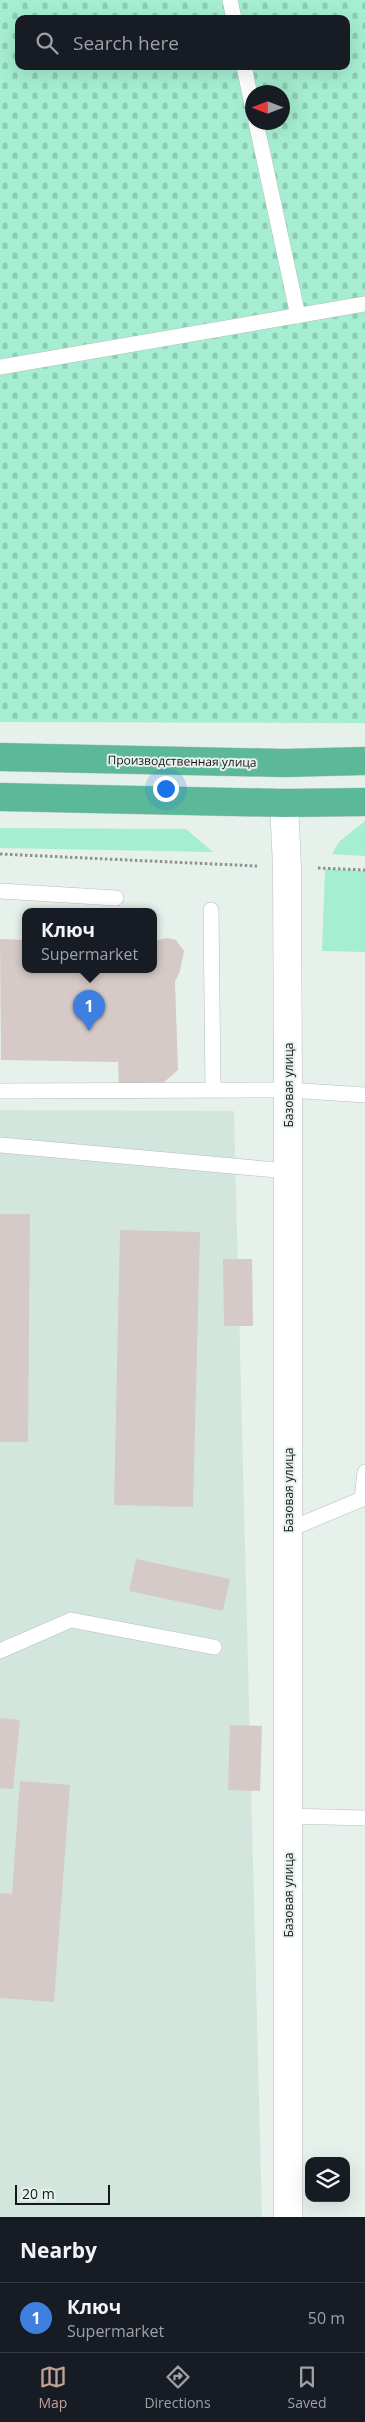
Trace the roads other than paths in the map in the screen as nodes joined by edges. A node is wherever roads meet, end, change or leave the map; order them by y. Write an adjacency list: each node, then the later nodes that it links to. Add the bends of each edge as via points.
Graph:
1 (230, 0): 2 (lane)
2 (233, 15)
3 (245, 70): 4 (lane)
4 (248, 85)
5 (258, 130): 7 (lane)
6 (365, 304): 7 (lane)
7 (298, 316): 8 (lane)
8 (0, 367)
9 (0, 757): 11 (highway, Производственная улица)
10 (365, 761): 11 (highway, Производственная улица)
11 (284, 763): 14 (highway, Базовая улица)
12 (0, 797): 14 (highway)
13 (365, 802): 14 (highway)
14 (284, 803): 19 (street, Базовая улица)
15 (0, 891): 16 (lane)
16 (116, 898)
17 (211, 910): 18 (lane)
18 (213, 1089): 19 (lane); 20 (lane)
19 (288, 1090): 21 (lane); 23 (street, Базовая улица)
20 (0, 1092)
21 (365, 1095)
22 (0, 1145): 23 (lane)
23 (288, 1171): 25 (street, Базовая улица)
24 (365, 1472): 25 (lane, via 362,1499)
25 (288, 1530): 28 (street, Базовая улица)
26 (214, 1647): 27 (lane, via 71,1620)
27 (0, 1651)
28 (288, 1816): 29 (lane); 30 (street, Базовая улица)
29 (365, 1818)
30 (288, 2217)

